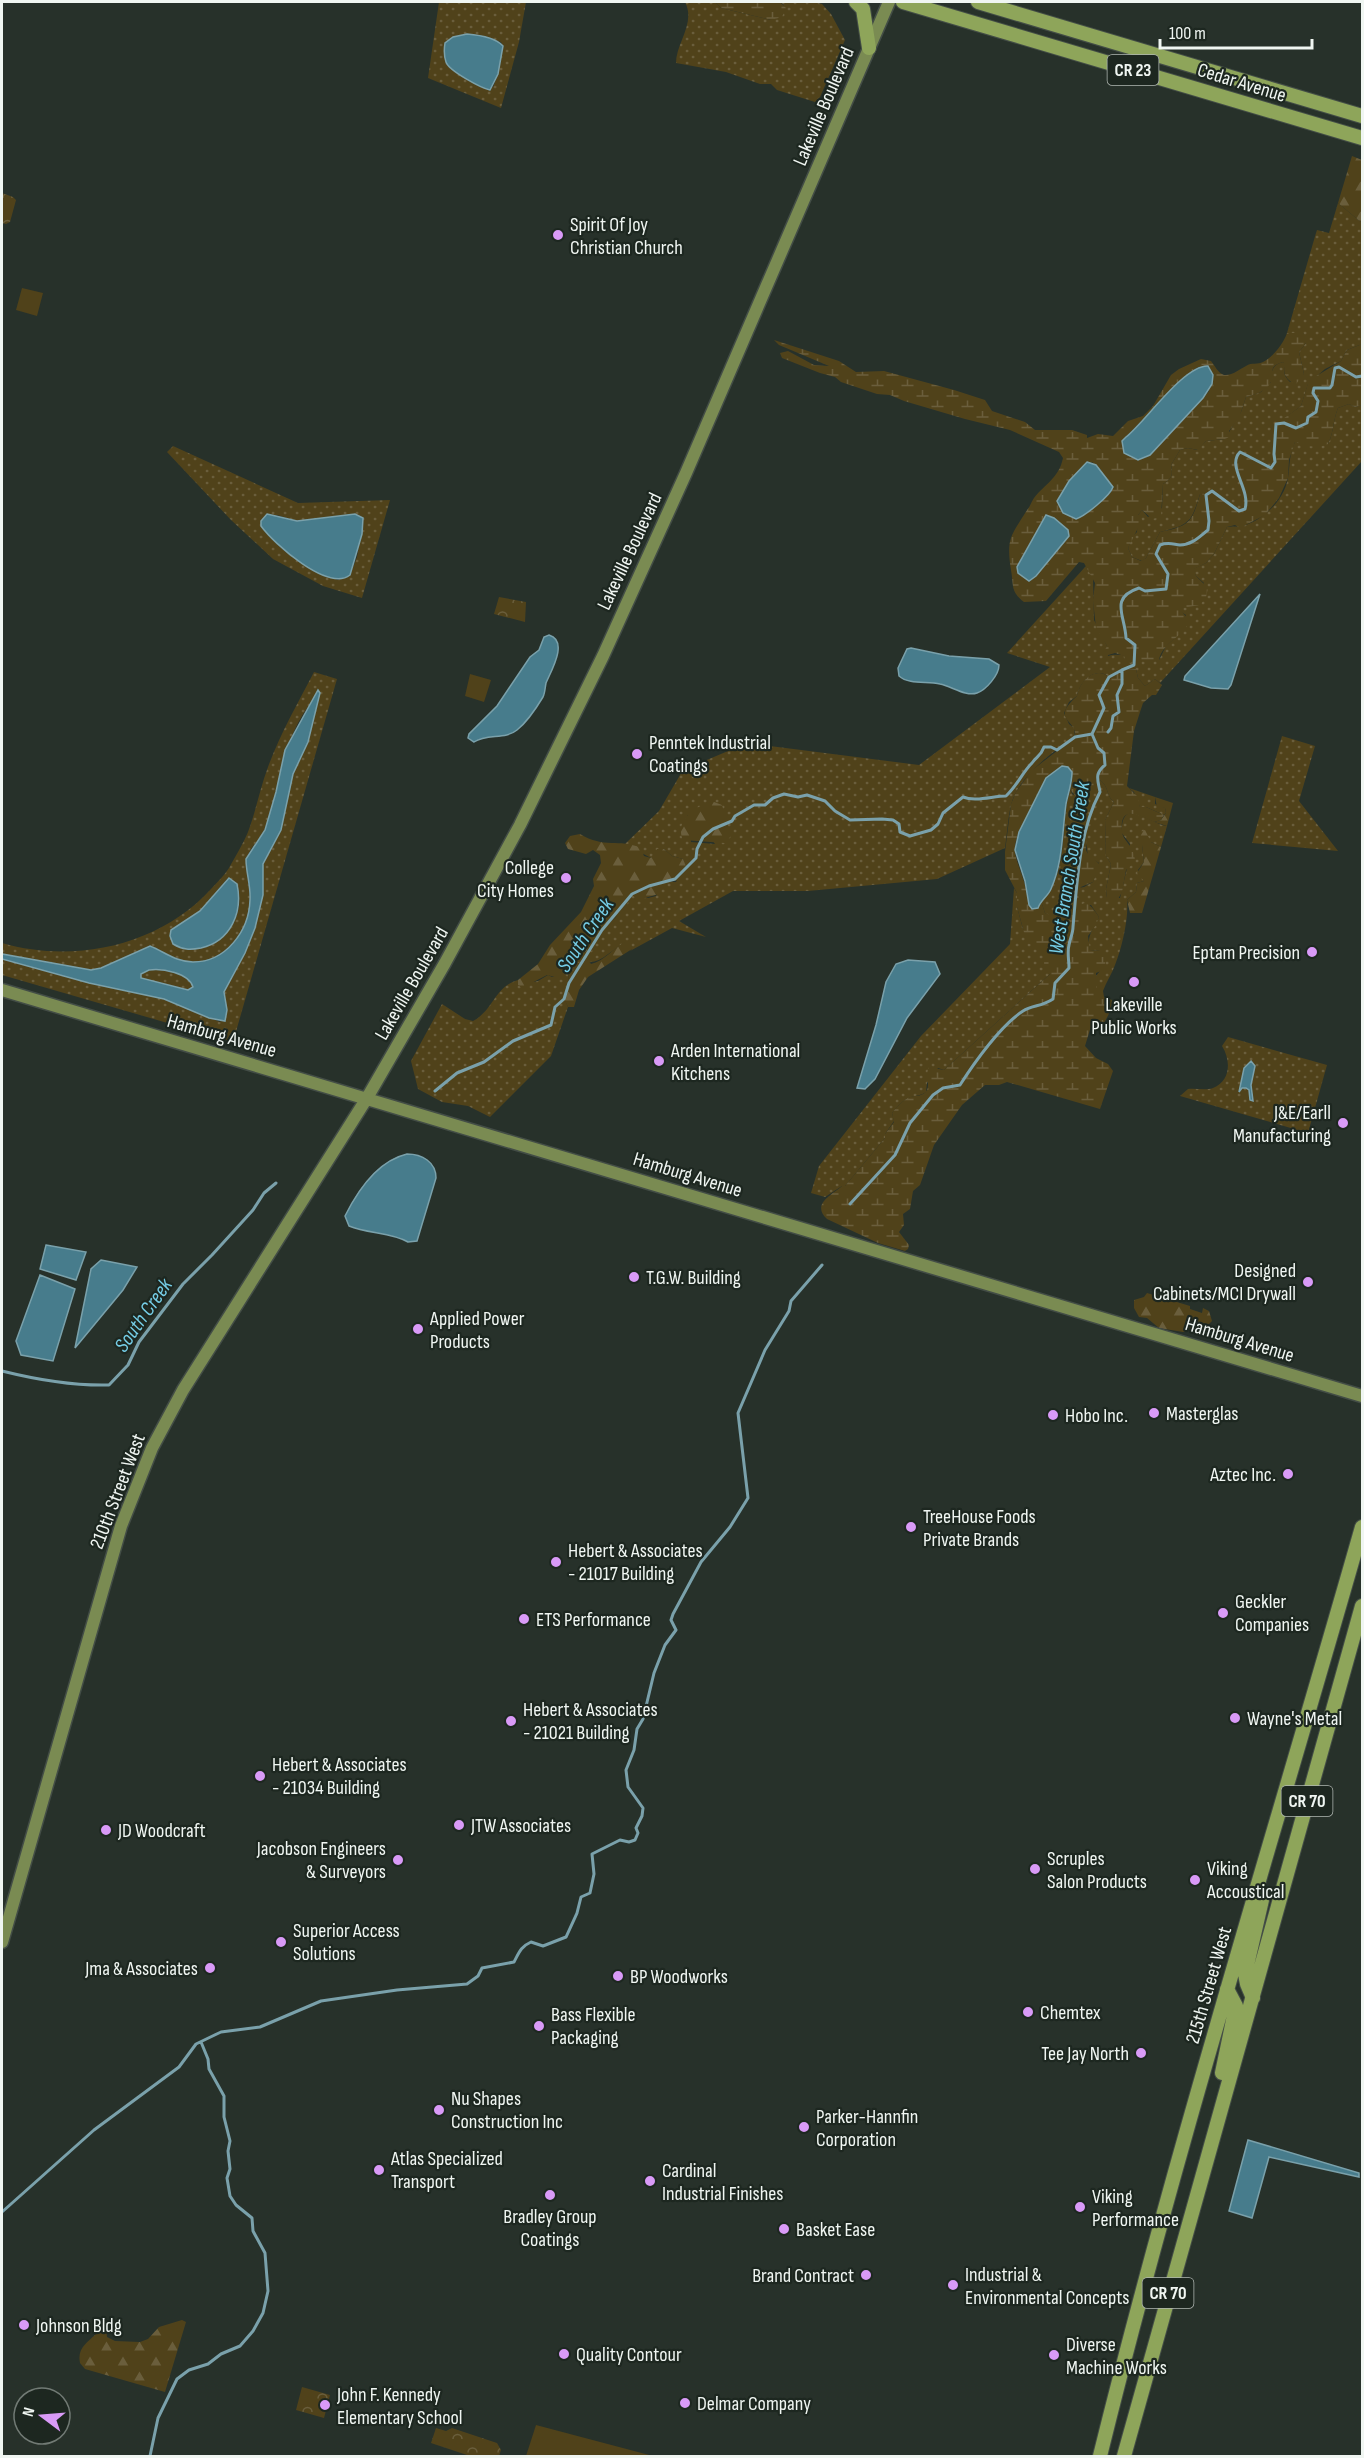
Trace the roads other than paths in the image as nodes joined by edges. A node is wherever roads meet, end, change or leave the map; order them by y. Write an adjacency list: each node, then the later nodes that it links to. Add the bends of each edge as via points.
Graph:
1 (856, 2): 5 (main road, via 865,16)
2 (889, 2): 5 (street, Lakeville Boulevard)
3 (903, 2): 7 (main road, Cedar Avenue / CR 23)
4 (978, 2): 6 (main road, Cedar Avenue / CR 23)
5 (869, 48): 9 (street, Lakeville Boulevard, via 603,656 515,835)
6 (1362, 116)
7 (1362, 138)
8 (2, 990): 9 (street, Hamburg Avenue)
9 (367, 1098): 10 (street, Hamburg Avenue); 14 (street, 210th Street West, via 173,1407 142,1469 121,1526)
10 (1362, 1396)
11 (1362, 1527): 13 (main road, 215th Street West / CR 70)
12 (1362, 1605): 16 (main road, CR 70)
13 (1263, 1862): 15 (main road, 215th Street West / CR 70); 16 (main road, via 1263,1896 1245,1974)
14 (2, 1942)
15 (1227, 1989): 17 (main road, via 1236,2006 1216,2099); 18 (main road, 215th Street West / CR 70)
16 (1253, 1998): 17 (main road, CR 70)
17 (1215, 2131): 19 (main road, CR 70)
18 (1100, 2457)
19 (1124, 2457)

